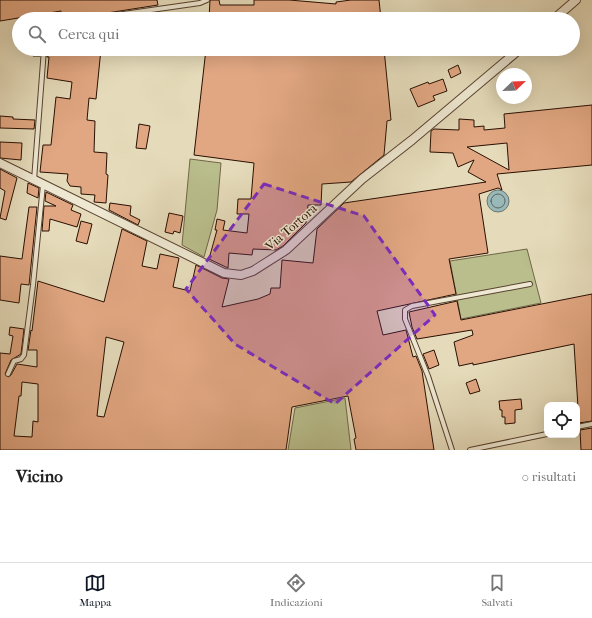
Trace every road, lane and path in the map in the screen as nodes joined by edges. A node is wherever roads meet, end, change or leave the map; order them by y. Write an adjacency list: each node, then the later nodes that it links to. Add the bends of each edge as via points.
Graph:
1 (207, 0): 3 (lane)
2 (576, 0): 4 (street)
3 (137, 12)
4 (562, 12)
5 (43, 56): 8 (lane)
6 (512, 56): 9 (street, Via Tortora, via 362,179 286,250 253,271 241,275 224,273)
7 (0, 163): 8 (street, Via Tortora)
8 (34, 180): 9 (street, Via Tortora)
9 (43, 185): 11 (lane, via 34,285 24,355 14,361)
10 (530, 284): 15 (lane, via 412,306 405,310 405,319 428,376)
11 (8, 374)
12 (592, 424): 13 (lane)
13 (580, 426)
14 (544, 435): 16 (lane)
15 (452, 450)
16 (470, 450)

